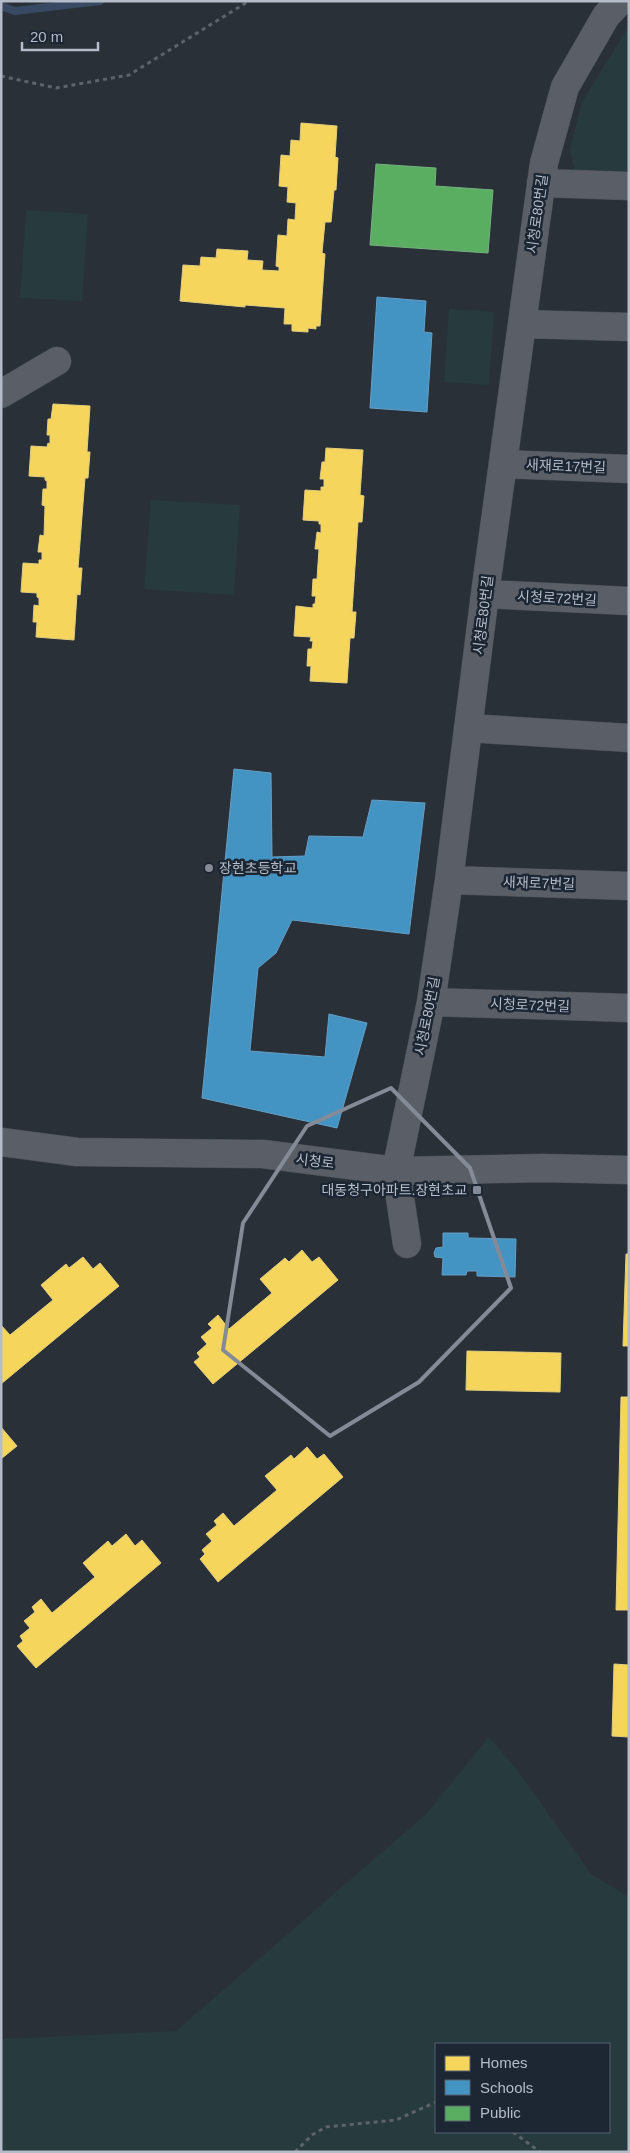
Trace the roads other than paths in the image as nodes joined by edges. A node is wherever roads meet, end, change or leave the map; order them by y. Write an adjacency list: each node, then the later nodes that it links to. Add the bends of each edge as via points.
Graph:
1 (620, 1): 2 (street, 시청로80번길, via 606,16 565,87)
2 (541, 183): 3 (street); 4 (street, 시청로80번길)
3 (629, 186)
4 (522, 324): 5 (street); 8 (street, 시청로80번길)
5 (629, 327)
6 (57, 361): 7 (street)
7 (1, 394)
8 (503, 464): 9 (street, 새재로17번길); 10 (street, 시청로80번길)
9 (629, 469)
10 (485, 594): 11 (street, 시청로72번길); 12 (street, 시청로80번길)
11 (629, 601)
12 (468, 728): 13 (street); 14 (street, 시청로80번길)
13 (629, 738)
14 (449, 880): 15 (street, 새재로7번길); 16 (street, 시청로80번길)
15 (629, 886)
16 (431, 1002): 17 (street, 시청로72번길); 20 (street, 시청로80번길)
17 (629, 1008)
18 (1, 1142): 20 (street, 시청로, via 77,1152 263,1154)
19 (629, 1170): 20 (street, 시청로)
20 (396, 1171): 21 (street, 시청로80번길)
21 (407, 1244)

